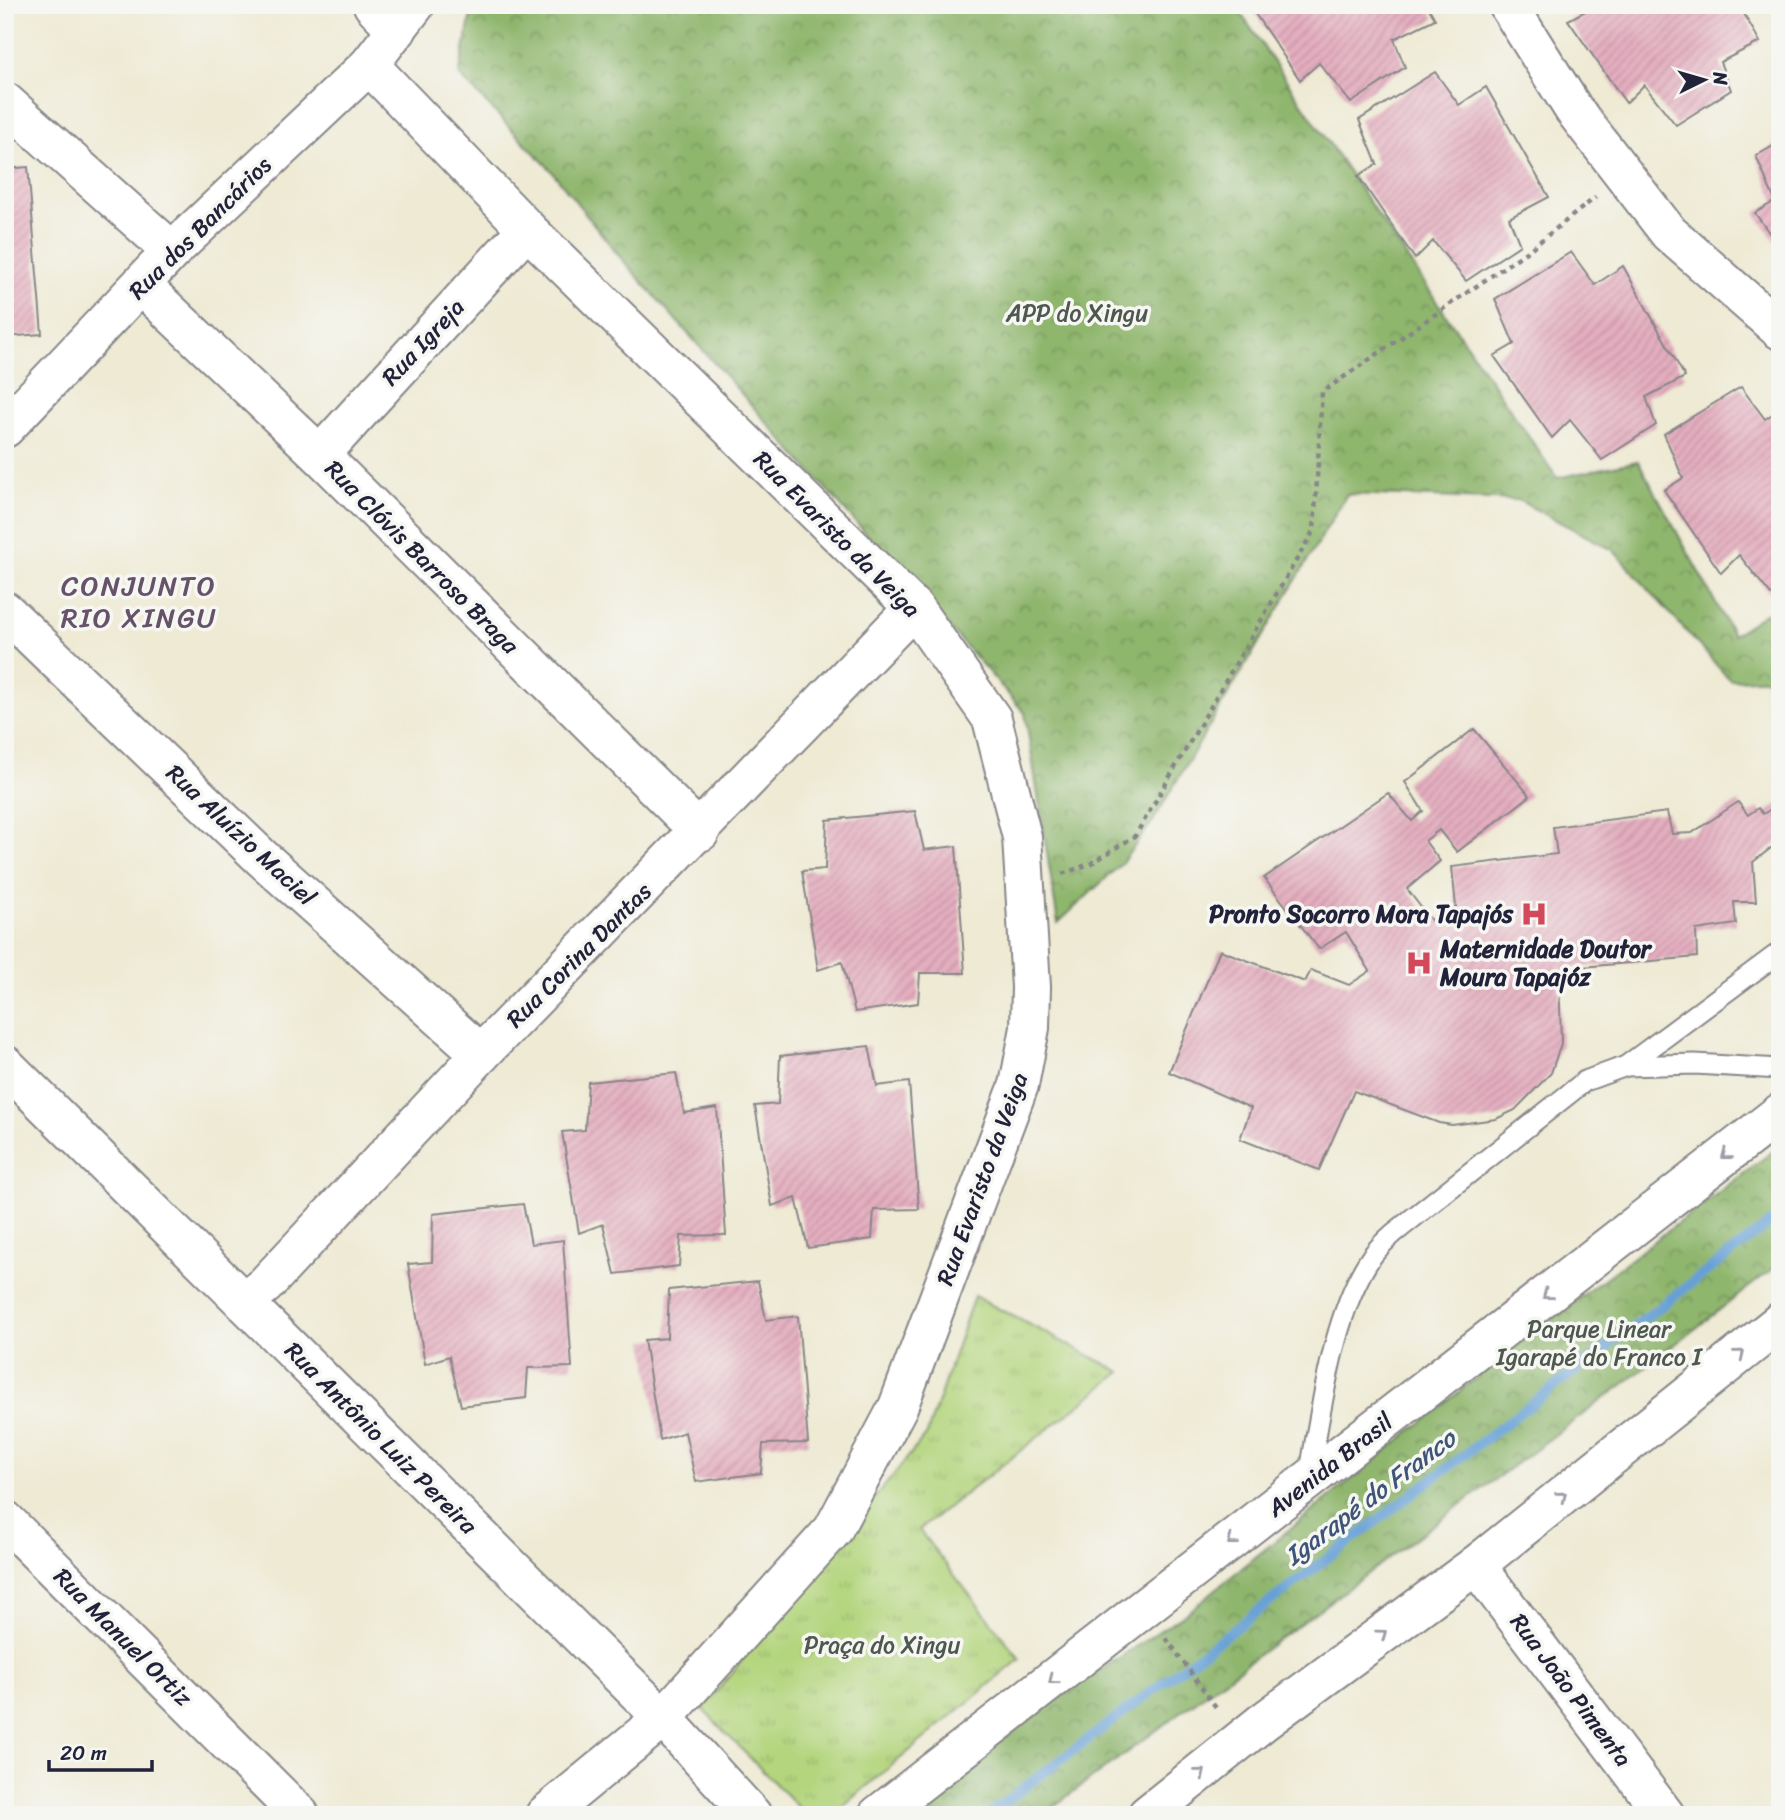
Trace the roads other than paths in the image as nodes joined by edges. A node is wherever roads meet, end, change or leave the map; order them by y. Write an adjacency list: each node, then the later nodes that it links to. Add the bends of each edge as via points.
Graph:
1 (1508, 5): 8 (main road, via 1574,110 1669,233)
2 (395, 13): 3 (main road, Rua dos Bancários)
3 (369, 65): 5 (main road, Rua Evaristo da Veiga); 6 (main road, Rua dos Bancários)
4 (5, 102): 6 (main road)
5 (527, 229): 10 (main road, Rua Igreja); 11 (main road, Rua Evaristo da Veiga)
6 (172, 251): 7 (main road, Rua dos Bancários)
7 (141, 285): 9 (main road, Rua dos Bancários); 10 (main road, Rua Clóvis Barroso Braga)
8 (1780, 330)
9 (5, 428)
10 (320, 455): 13 (main road, Rua Clóvis Barroso Braga)
11 (914, 608): 13 (main road, Rua Corina Dantas); 25 (main road, Rua Evaristo da Veiga, via 992,719 1022,837 1030,1028 1019,1085 898,1407 833,1530)
12 (5, 611): 15 (main road, Rua Aluízio Maciel, via 262,858)
13 (700, 832): 15 (main road, Rua Corina Dantas)
14 (1780, 952): 17 (lane)
15 (481, 1054): 20 (main road, Rua Corina Dantas)
16 (5, 1065): 20 (main road, Rua Antônio Luiz Pereira)
17 (1626, 1066): 18 (lane); 22 (lane, via 1585,1081 1394,1233 1371,1257 1355,1290 1328,1376)
18 (1780, 1069)
19 (1780, 1113): 22 (main road, Avenida Brasil, one-way to 22)
20 (244, 1302): 25 (main road, Rua Antônio Luiz Pereira)
21 (1780, 1322): 24 (main road, one-way to 21)
22 (1308, 1482): 30 (main road, Avenida Brasil, one-way to 30)
23 (5, 1520): 27 (main road, Rua Manuel Ortiz)
24 (1476, 1564): 26 (main road, one-way to 24, via 1263,1722); 31 (main road, Rua João Pimenta)
25 (663, 1718): 28 (main road, Rua Evaristo da Veiga); 29 (main road, Rua Antônio Luiz Pereira)
26 (1166, 1809)
27 (300, 1815)
28 (545, 1815)
29 (752, 1815)
30 (878, 1815)
31 (1665, 1815)

